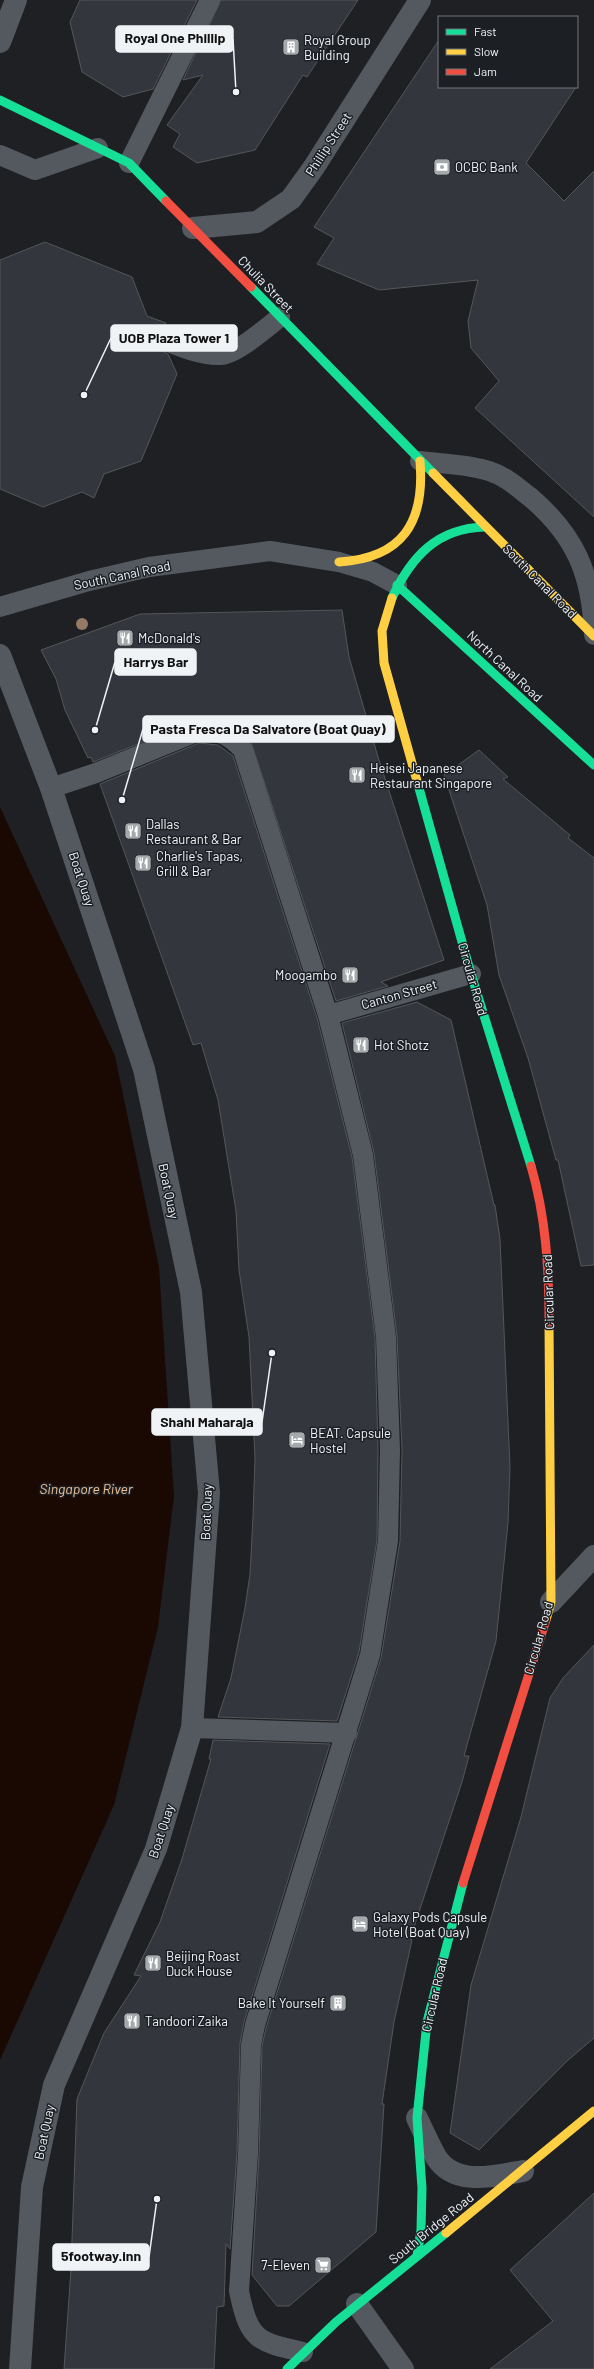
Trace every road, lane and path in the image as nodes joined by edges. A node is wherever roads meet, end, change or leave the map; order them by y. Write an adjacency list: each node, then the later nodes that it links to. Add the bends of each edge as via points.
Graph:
1 (16, 0): 4 (street)
2 (210, 0): 8 (lane)
3 (420, 0): 9 (street, Phillip Street, via 291,199 257,222)
4 (0, 42)
5 (0, 100): 6 (street, Chulia Street)
6 (98, 148): 7 (lane, via 35,170); 8 (street, Chulia Street)
7 (0, 155)
8 (128, 164): 9 (street, Chulia Street)
9 (193, 228): 10 (street, Chulia Street)
10 (280, 317): 11 (lane, via 257,337 222,356 186,349); 12 (street, Chulia Street)
11 (159, 338)
12 (420, 461): 13 (street, Chulia Street); 14 (street, via 421,500 406,534 392,548 376,557 358,562); 17 (lane, via 489,471 514,484 548,513 566,533 581,565 590,591)
13 (485, 527): 15 (street, Circular Road, via 449,533 433,542); 17 (street, South Canal Road)
14 (339, 562): 15 (lane, South Canal Road, via 372,572); 16 (lane, South Canal Road, via 270,551 149,567 89,581)
15 (397, 585): 19 (street, North Canal Road); 21 (street, Circular Road, via 383,627 381,642 384,662)
16 (0, 607)
17 (594, 635)
18 (0, 655): 20 (street, Boat Quay)
19 (594, 765)
20 (51, 788): 22 (lane, via 96,773 196,732 220,732 233,738 243,750); 25 (street, Boat Quay, via 144,1069 191,1292 209,1493)
21 (471, 974): 22 (lane, Canton Street); 24 (street, Circular Road, via 540,1200 545,1228 549,1280)
22 (328, 1015): 26 (lane, via 364,1154 386,1337 390,1450 388,1542 379,1609 370,1655)
23 (594, 1556): 24 (street)
24 (551, 1602): 28 (street, Circular Road, via 462,1887 434,1990 423,2050)
25 (192, 1728): 26 (lane); 33 (street, Boat Quay, via 156,1849 54,2085 32,2187)
26 (347, 1733): 32 (lane, via 267,1979 251,2045 248,2154 239,2291 244,2314 255,2335 269,2344)
27 (594, 2111): 29 (street, South Bridge Road)
28 (417, 2118): 29 (street, via 437,2158 452,2174 482,2178); 30 (street, Circular Road, via 422,2188 421,2230)
29 (523, 2171): 30 (street, South Bridge Road)
30 (417, 2256): 31 (street, South Bridge Road)
31 (357, 2304): 32 (street, South Bridge Road); 35 (street)
32 (303, 2352): 34 (street, South Bridge Road)
33 (20, 2369)
34 (287, 2369)
35 (403, 2369)

